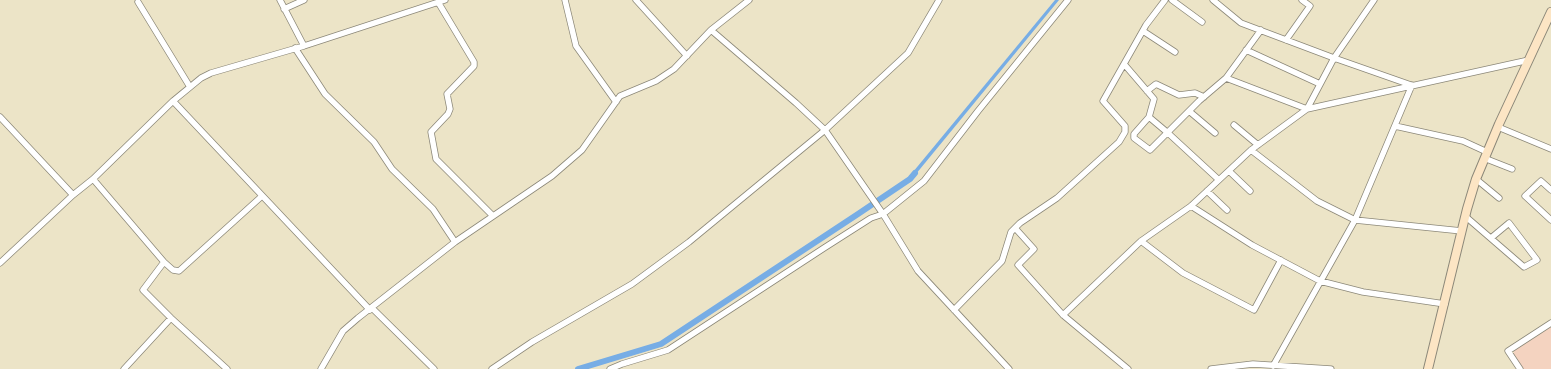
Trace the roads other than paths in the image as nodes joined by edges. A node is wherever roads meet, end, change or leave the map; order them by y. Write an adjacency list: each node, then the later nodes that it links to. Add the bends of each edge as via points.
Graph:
1 (280, 0): 16 (street)
2 (304, 0): 16 (street)
3 (445, 0): 15 (street)
4 (566, 0): 38 (street, via 576,46)
5 (636, 0): 27 (street)
6 (749, 0): 19 (street)
7 (939, 0): 46 (street, via 908,53)
8 (1068, 0): 66 (street, via 924,181)
9 (1165, 0): 21 (street)
10 (1172, 0): 18 (street)
11 (1213, 0): 20 (street, via 1241,23)
12 (1302, 0): 22 (street, via 1310,6)
13 (1373, 0): 28 (street)
14 (138, 2): 34 (street)
15 (438, 2): 23 (street); 67 (street, via 474,66 447,94 450,110 431,132 436,159)
16 (284, 9): 23 (street)
17 (1551, 12): 29 (street)
18 (1202, 22)
19 (711, 30): 27 (street); 46 (street)
20 (1261, 30): 22 (street); 25 (street)
21 (1143, 31): 26 (street); 30 (street)
22 (1286, 40): 28 (street)
23 (304, 46): 24 (street)
24 (295, 48): 34 (street, via 211,73); 75 (street, via 325,94 374,142 392,170 433,209)
25 (1246, 50): 31 (street); 32 (street)
26 (1174, 52)
27 (686, 56): 38 (street, via 674,69 656,81 624,93)
28 (1334, 58): 32 (street); 33 (street)
29 (1529, 60): 33 (street); 45 (street)
30 (1124, 64): 35 (street); 71 (street, via 1103,101 1125,126 1125,132 1119,142 1057,198)
31 (1226, 78): 36 (street); 39 (street)
32 (1320, 84): 39 (street)
33 (1412, 86): 39 (street); 44 (street)
34 (190, 87): 37 (street)
35 (1147, 91): 36 (street, via 1156,84 1179,95 1195,93); 42 (street, via 1154,99)
36 (1204, 97): 40 (street)
37 (173, 100): 55 (street); 62 (street)
38 (616, 102): 67 (street, via 572,160)
39 (1307, 109): 49 (street)
40 (1189, 111): 47 (street); 48 (street)
41 (0, 117): 61 (street)
42 (1149, 117): 48 (street); 48 (street, via 1134,134 1134,138 1150,150)
43 (1234, 125): 49 (street)
44 (1395, 126): 52 (street, via 1463,141); 69 (street)
45 (1498, 126): 50 (street); 52 (street)
46 (825, 130): 66 (street); 92 (street, via 689,242 632,284 532,342)
47 (1215, 132)
48 (1168, 133): 57 (street)
49 (1258, 145): 51 (street)
50 (1551, 149)
51 (1251, 150): 54 (street); 69 (street, via 1317,201)
52 (1486, 155): 53 (street); 56 (street)
53 (1512, 169)
54 (1229, 171): 57 (street); 60 (street)
55 (93, 178): 61 (street); 77 (street)
56 (1476, 179): 63 (street); 68 (street)
57 (1219, 180): 59 (street)
58 (1551, 190): 70 (street, via 1541,180 1525,196)
59 (1208, 191): 64 (street); 65 (street)
60 (1250, 191)
61 (73, 195): 78 (street)
62 (262, 196): 77 (street, via 179,271 173,270); 81 (street)
63 (1499, 198)
64 (1191, 206): 74 (street); 76 (street)
65 (1227, 210)
66 (883, 214): 82 (street, via 918,271); 93 (street, via 871,218 668,350)
67 (493, 216): 75 (street)
68 (1466, 216): 72 (street); 73 (street)
69 (1355, 220): 72 (street); 79 (street)
70 (1551, 220)
71 (1015, 228): 82 (street, via 1011,232 1002,261); 83 (street, via 1034,249 1018,265)
72 (1462, 231): 80 (street)
73 (1491, 238): 73 (street, via 1524,268 1537,260 1509,222)
74 (1141, 241): 76 (street, via 1183,273 1254,310); 83 (street)
75 (455, 242): 81 (street)
76 (1281, 260): 79 (street)
77 (164, 262): 84 (street, via 143,290)
78 (0, 263)
79 (1320, 281): 80 (street, via 1363,292); 86 (street)
80 (1445, 304): 98 (street)
81 (371, 309): 90 (street, via 343,331); 91 (street)
82 (954, 310): 94 (street)
83 (1063, 315): 95 (street)
84 (171, 318): 88 (street); 89 (street)
85 (1551, 323): 99 (street, via 1508,351)
86 (1273, 366): 87 (street); 97 (street)
87 (1253, 367): 96 (street)
88 (225, 368)
89 (124, 369)
90 (321, 369)
91 (434, 369)
92 (492, 369)
93 (610, 369)
94 (1008, 369)
95 (1128, 369)
96 (1211, 369)
97 (1331, 369)
98 (1428, 369)
99 (1520, 369)

